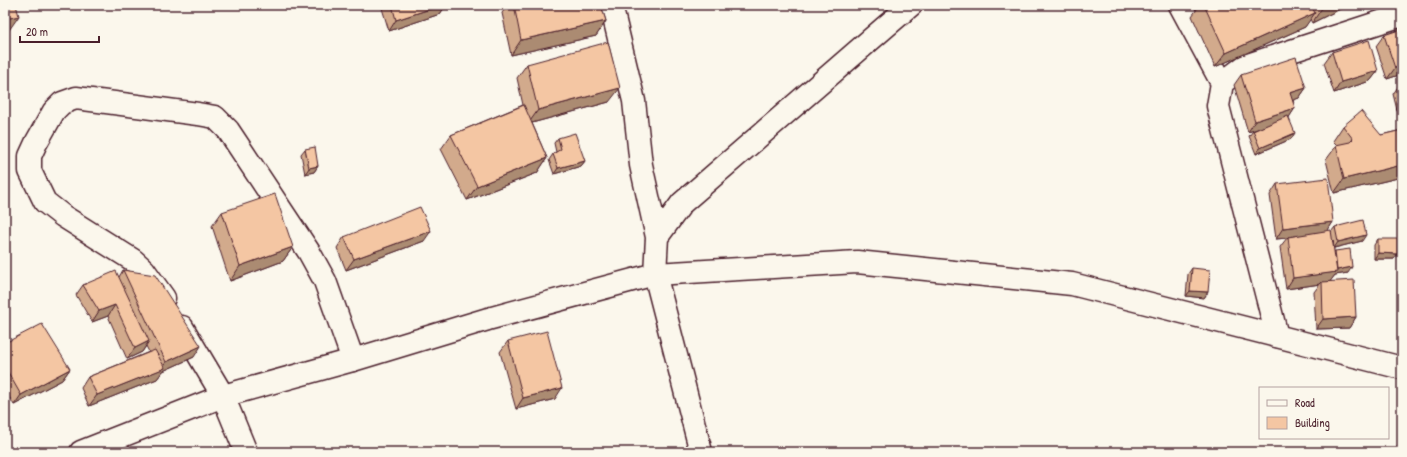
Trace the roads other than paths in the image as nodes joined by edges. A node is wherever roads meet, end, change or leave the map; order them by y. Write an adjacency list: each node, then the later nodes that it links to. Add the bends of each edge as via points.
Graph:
1 (611, 5): 6 (street, via 634,101 641,164)
2 (911, 5): 6 (street, via 682,203)
3 (1180, 5): 5 (street)
4 (1402, 15): 5 (street, via 1245,66)
5 (1222, 83): 8 (street, via 1218,106)
6 (657, 237): 7 (street)
7 (656, 274): 8 (street, via 857,262 1072,284); 9 (street, via 488,319); 14 (street)
8 (1277, 336): 10 (street)
9 (353, 360): 11 (street); 11 (street, via 325,281 309,252 232,137 215,117 76,98 62,103 54,111 30,156 30,171 45,202 133,260 144,270 170,306)
10 (1402, 368)
11 (223, 396): 12 (street); 13 (street)
12 (81, 452)
13 (246, 452)
14 (701, 452)

